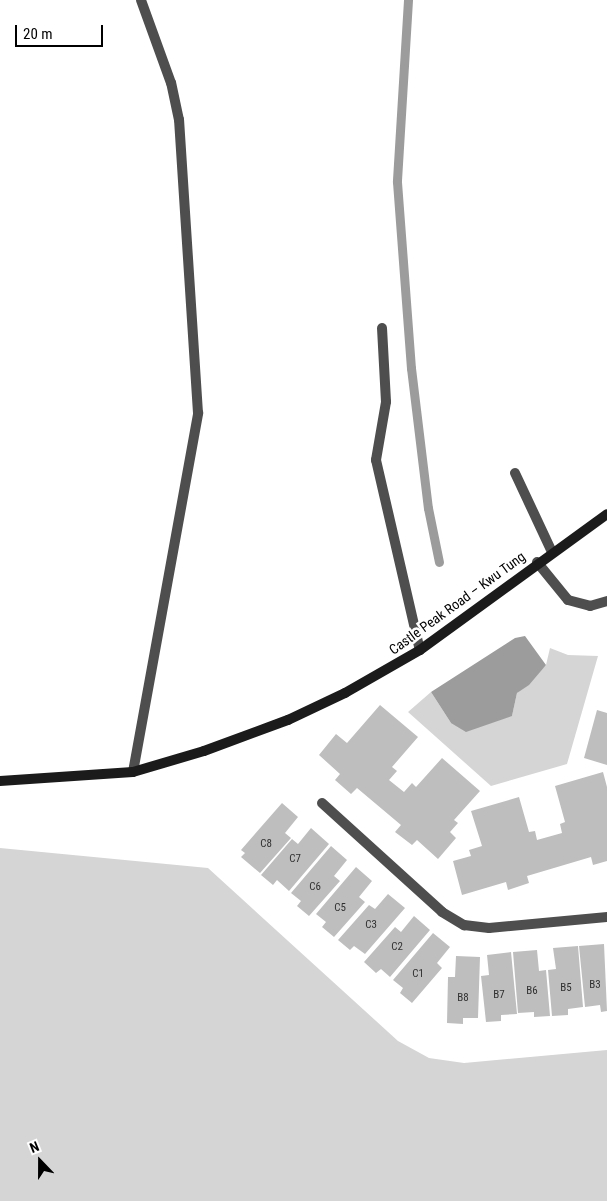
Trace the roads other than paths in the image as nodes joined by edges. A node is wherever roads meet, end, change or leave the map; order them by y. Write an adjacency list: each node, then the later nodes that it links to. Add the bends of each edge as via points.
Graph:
1 (141, 0): 9 (lane, via 171,83 179,120 198,414)
2 (382, 328): 8 (lane, via 386,402 376,460)
3 (515, 473): 5 (lane)
4 (607, 514): 5 (main road, Castle Peak Road – Kwu Tung)
5 (552, 552): 6 (main road, Castle Peak Road – Kwu Tung)
6 (537, 562): 7 (lane, via 568,600 590,606); 8 (main road, Castle Peak Road – Kwu Tung)
7 (607, 601)
8 (420, 650): 9 (main road, Castle Peak Road – Kwu Tung, via 345,694 288,720 204,751)
9 (133, 772): 10 (main road, Castle Peak Road – Kwu Tung)
10 (0, 781)
11 (322, 803): 12 (lane, via 442,912 464,925 489,928)
12 (607, 917)

